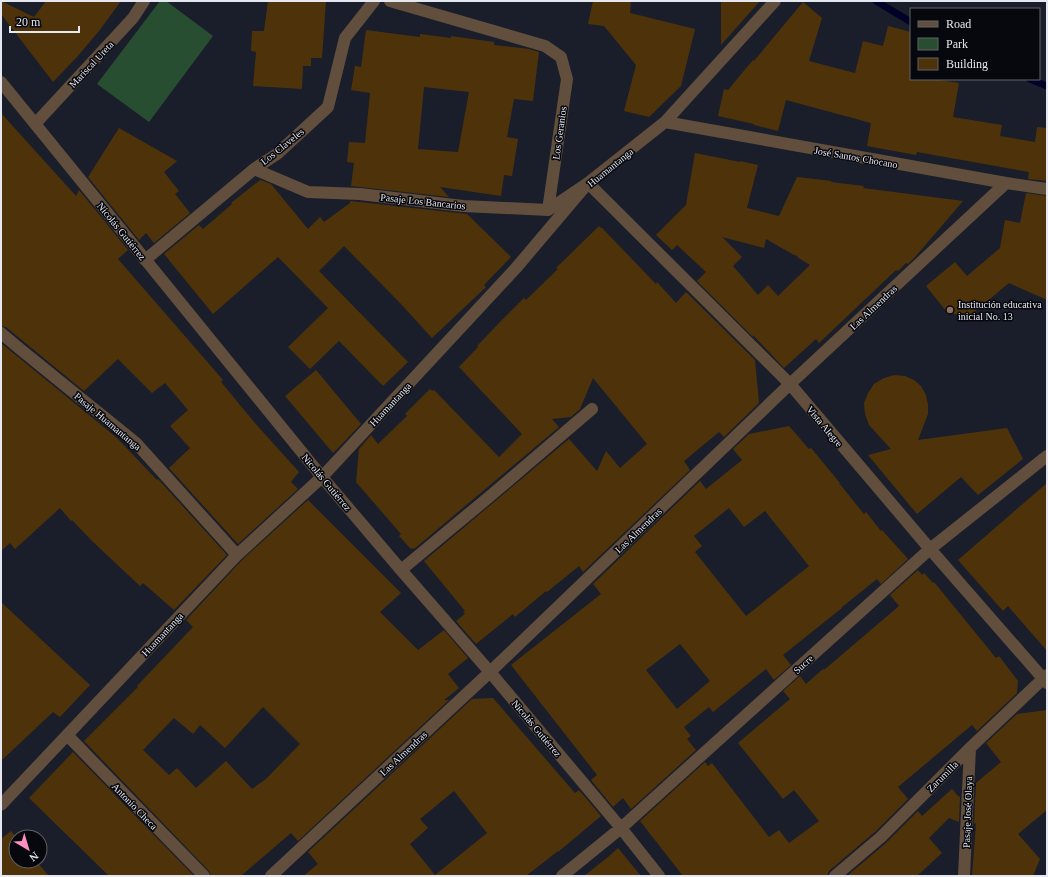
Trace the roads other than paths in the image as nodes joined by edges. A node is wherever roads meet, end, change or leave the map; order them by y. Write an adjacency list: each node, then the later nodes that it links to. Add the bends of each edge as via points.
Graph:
1 (144, 1): 7 (street, Mariscal Ureta, via 134,18)
2 (374, 1): 8 (street, Los Claveles, via 345,38 328,107 277,154)
3 (390, 1): 12 (street, Los Geranios, via 545,46 561,57 567,80)
4 (775, 1): 6 (street, Huamantanga)
5 (1, 82): 7 (street, Nicolás Gutiérrez)
6 (665, 122): 9 (street, Huamantanga); 10 (street, José Santos Chocano)
7 (34, 124): 13 (street, Nicolás Gutiérrez)
8 (254, 169): 12 (street, Pasaje Los Bancarios, via 308,192 360,194 463,206); 13 (street, Los Claveles)
9 (588, 183): 12 (street); 15 (street, Vista Alegre); 18 (street, Huamantanga, via 516,268)
10 (1006, 183): 11 (street, José Santos Chocano); 15 (street, Las Almendras)
11 (1047, 189)
12 (548, 210)
13 (145, 260): 18 (street, Nicolás Gutiérrez)
14 (1, 333): 20 (street, Pasaje Huamantanga, via 136,443)
15 (790, 384): 19 (street, Vista Alegre); 22 (street, Las Almendras)
16 (592, 409): 21 (street)
17 (1047, 456): 19 (street, Sucre)
18 (322, 477): 20 (street, Huamantanga); 21 (street, Nicolás Gutiérrez)
19 (930, 549): 23 (street, Vista Alegre); 27 (street, Sucre)
20 (237, 555): 24 (street, Huamantanga)
21 (401, 570): 22 (street, Nicolás Gutiérrez)
22 (490, 672): 27 (street, Nicolás Gutiérrez); 29 (street, Las Almendras)
23 (1046, 679): 25 (street, Zarumilla)
24 (67, 735): 26 (street, Huamantanga); 28 (street, Antonio Checa)
25 (970, 748): 32 (street, Zarumilla, via 881,837); 33 (street, Pasaje José Olaya)
26 (1, 806)
27 (621, 828): 30 (street, Sucre); 31 (street, Nicolás Gutiérrez)
28 (204, 876)
29 (271, 876)
30 (562, 876)
31 (659, 876)
32 (835, 876)
33 (964, 876)

